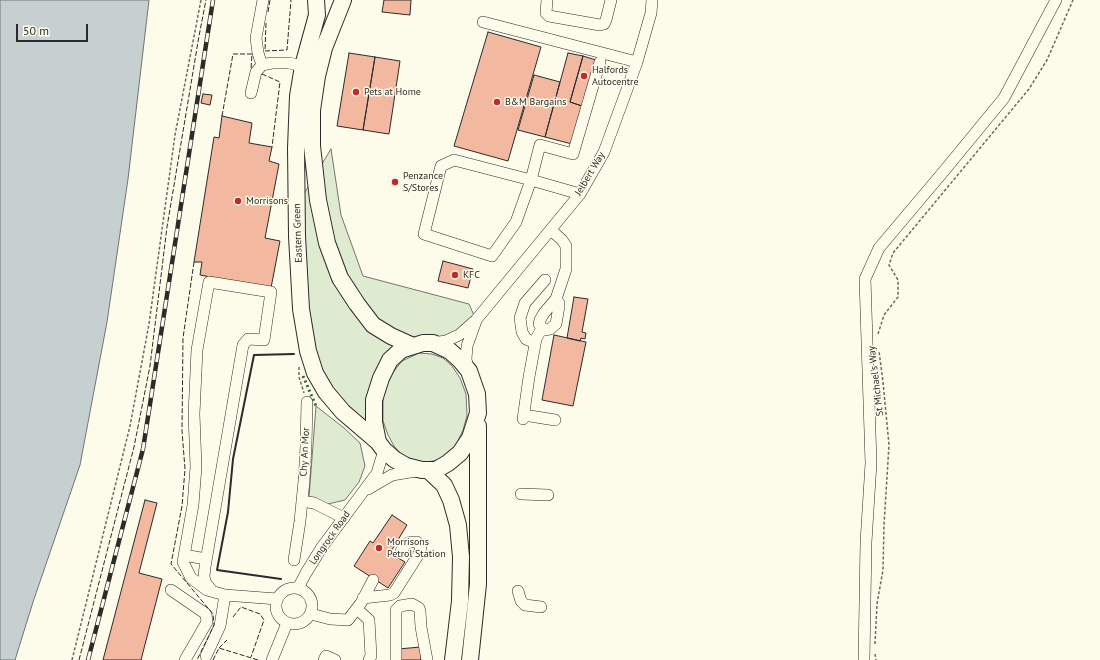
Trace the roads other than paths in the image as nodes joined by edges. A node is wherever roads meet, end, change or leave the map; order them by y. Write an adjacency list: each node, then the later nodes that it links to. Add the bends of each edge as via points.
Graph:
1 (264, 0): 11 (street, via 256,38)
2 (316, 0): 12 (highway, Eastern Green, via 317,15)
3 (343, 0): 21 (highway, via 324,48 312,110 312,146 318,200 327,243 340,278 373,326)
4 (547, 0): 5 (street, via 546,13 549,16 600,25 606,20)
5 (611, 0)
6 (652, 0): 10 (street, Jelbert Way)
7 (1056, 0): 61 (street, via 1004,98 879,248 865,279 871,463 866,542)
8 (483, 22): 10 (street)
9 (600, 62): 14 (street, via 573,154 540,145)
10 (637, 62): 15 (street, Jelbert Way, via 604,152)
11 (262, 64): 12 (street, via 284,63); 13 (street, via 256,72)
12 (303, 66): 26 (highway, Eastern Green, via 298,96 296,148 297,229 301,309 308,351 315,373 326,392 343,412)
13 (251, 94)
14 (531, 180): 14 (street, via 516,222 492,256 424,234 441,166 454,160); 15 (street)
15 (580, 194): 16 (street, Jelbert Way)
16 (551, 230): 18 (street, Jelbert Way); 20 (street, via 566,246 566,269 556,299 542,316 539,324 542,328)
17 (545, 280): 20 (street, via 525,303 520,318 526,339)
18 (476, 320): 19 (street, Jelbert Way, via 459,335); 22 (street, Jelbert Way, via 467,346 466,359)
19 (433, 343): 21 (highway); 22 (highway, via 450,351)
20 (535, 343): 25 (street, via 524,417)
21 (412, 346): 26 (highway, via 401,350 390,360 374,400 374,422)
22 (469, 371): 24 (highway, via 477,394)
23 (307, 402): 31 (street, Chy An Mor)
24 (478, 413): 27 (highway, via 470,438 460,453 448,464 436,470); 60 (highway, via 478,584)
25 (554, 420)
26 (381, 446): 27 (highway, via 394,460 406,466); 28 (street, Longrock Road, via 377,474)
27 (425, 470): 28 (street, Longrock Road, via 392,475); 59 (highway, via 444,485 458,525 460,601)
28 (366, 490): 32 (street, Longrock Road)
29 (521, 494): 30 (street)
30 (548, 496)
31 (302, 502): 32 (street, via 314,503); 36 (street, Chy An Mor)
32 (344, 518): 38 (street, Longrock Road, via 322,547)
33 (401, 551): 43 (street, via 410,542 417,542 421,546 420,552 394,593)
34 (184, 555): 35 (street); 35 (street, via 193,505 196,467 194,414 197,350 209,282 271,292 264,340 248,339 243,345); 40 (street, via 182,562 191,578 206,590)
35 (206, 559): 40 (street, via 205,582)
36 (294, 560)
37 (373, 580): 44 (street)
38 (298, 588): 45 (street, via 282,592); 49 (street, via 309,595 312,601)
39 (171, 590): 53 (street, via 206,614 206,622)
40 (212, 591): 42 (street)
41 (518, 591): 47 (street, via 525,605)
42 (225, 595): 45 (street); 51 (street, via 220,626)
43 (390, 595): 44 (street); 46 (street)
44 (363, 598): 48 (street)
45 (277, 599): 50 (street, via 275,605 278,616)
46 (400, 606): 52 (street, via 412,604 419,608); 58 (street, via 396,610)
47 (541, 607)
48 (356, 608): 49 (street, via 348,620); 57 (street, via 368,620 371,656)
49 (311, 614): 50 (street, via 303,622)
50 (287, 624): 54 (street)
51 (206, 656)
52 (426, 659)
53 (185, 660)
54 (272, 660)
55 (324, 660): 56 (street, via 326,656)
56 (335, 660)
57 (369, 660)
58 (396, 660)
59 (453, 660)
60 (470, 660)
61 (864, 660)

